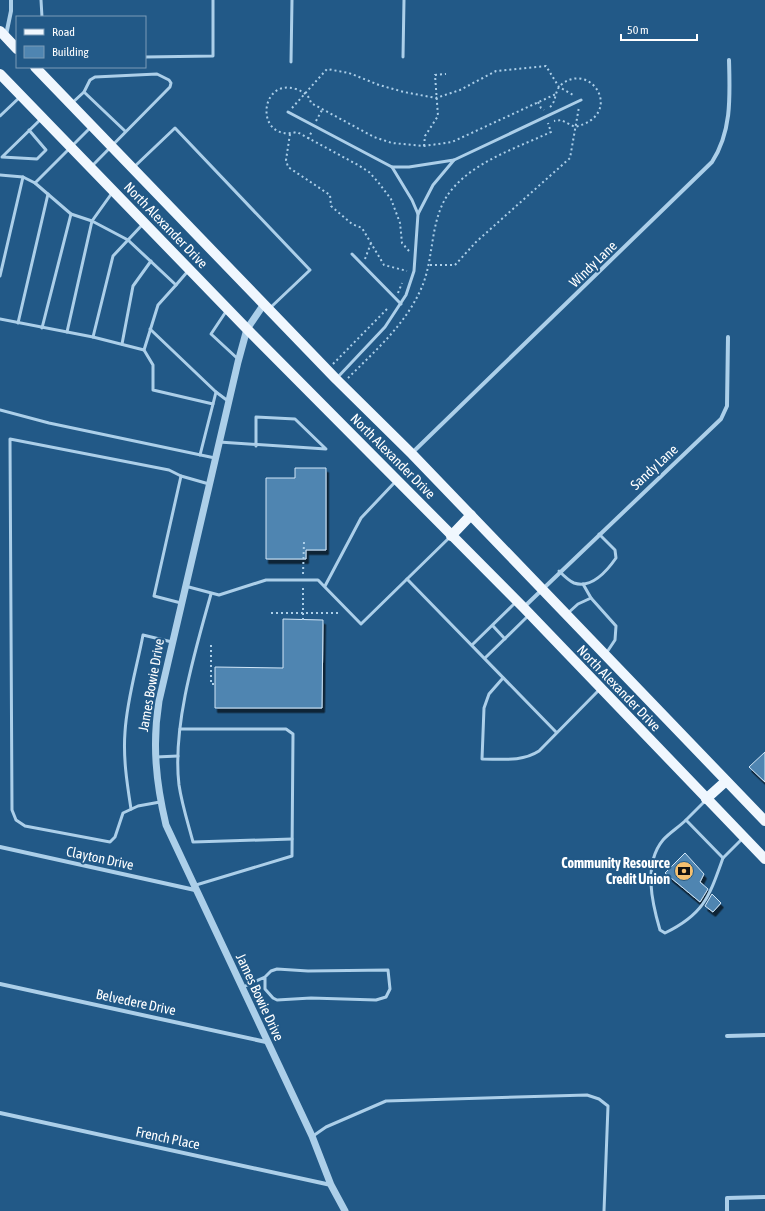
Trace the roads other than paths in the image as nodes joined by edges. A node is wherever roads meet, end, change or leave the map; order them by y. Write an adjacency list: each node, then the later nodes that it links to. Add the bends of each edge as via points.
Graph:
1 (11, 0): 7 (street, via 11,11)
2 (42, 0): 6 (lane)
3 (213, 0): 9 (lane, via 213,56)
4 (292, 0): 12 (lane)
5 (404, 0): 10 (lane)
6 (42, 16)
7 (3, 34): 8 (main road)
8 (16, 48)
9 (146, 57)
10 (403, 57)
11 (729, 60): 67 (street, Windy Lane, via 730,101 726,133 712,162)
12 (291, 62)
13 (36, 68): 18 (main road, North Alexander Drive)
14 (0, 75): 16 (main road, North Alexander Drive)
15 (84, 92): 18 (lane); 24 (lane); 24 (lane, via 90,80 95,77 157,74 169,80 170,87)
16 (21, 96): 20 (lane); 21 (main road, North Alexander Drive)
17 (580, 100): 27 (lane)
18 (71, 104): 22 (main road, North Alexander Drive)
19 (288, 112): 29 (lane)
20 (0, 116)
21 (42, 118): 23 (lane); 26 (main road, North Alexander Drive)
22 (92, 126): 25 (main road, North Alexander Drive); 26 (lane)
23 (29, 130): 23 (lane, via 7,152 2,157 37,159 46,150)
24 (125, 131): 25 (lane)
25 (111, 145): 28 (lane); 30 (main road, North Alexander Drive)
26 (72, 148): 28 (main road, North Alexander Drive); 33 (lane)
27 (454, 160): 29 (lane); 37 (lane, via 433,186)
28 (90, 167): 34 (main road, North Alexander Drive)
29 (392, 167): 37 (lane)
30 (133, 168): 47 (main road, North Alexander Drive); 47 (lane, via 175,128 310,270)
31 (0, 175): 32 (lane)
32 (23, 177): 33 (lane); 44 (lane)
33 (35, 183): 35 (lane)
34 (114, 191): 38 (lane); 39 (main road, North Alexander Drive)
35 (48, 194): 36 (lane); 50 (lane)
36 (71, 214): 38 (lane); 51 (lane)
37 (418, 214): 46 (lane, via 414,271)
38 (92, 221): 40 (lane); 54 (lane)
39 (144, 223): 40 (lane); 43 (main road, North Alexander Drive)
40 (128, 240): 42 (lane); 55 (lane, via 112,256)
41 (352, 254): 46 (lane)
42 (151, 261): 45 (lane); 57 (lane, via 133,286)
43 (190, 270): 45 (lane); 48 (main road, North Alexander Drive)
44 (0, 276)
45 (176, 285): 52 (lane, via 158,305)
46 (401, 304): 60 (lane, via 385,328)
47 (266, 307): 53 (street, James Bowie Drive); 60 (main road, North Alexander Drive)
48 (228, 309): 53 (main road, North Alexander Drive); 59 (lane, via 211,334)
49 (0, 319): 50 (lane)
50 (18, 323): 51 (lane)
51 (42, 328): 54 (lane)
52 (150, 329): 58 (lane); 61 (lane)
53 (247, 329): 59 (street, James Bowie Drive); 71 (main road, North Alexander Drive)
54 (67, 332): 55 (lane)
55 (93, 337): 57 (lane)
56 (728, 337): 74 (street, Sandy Lane, via 727,406 721,419)
57 (122, 344): 58 (lane)
58 (144, 350): 63 (lane, via 153,365 153,390)
59 (238, 359): 62 (street, James Bowie Drive)
60 (339, 382): 67 (main road, North Alexander Drive)
61 (216, 392): 62 (lane); 63 (lane)
62 (228, 401): 65 (street, James Bowie Drive)
63 (213, 404): 68 (lane)
64 (0, 410): 68 (lane)
65 (219, 442): 66 (lane); 69 (street, James Bowie Drive)
66 (256, 446): 66 (lane, via 256,417 296,419 326,449)
67 (412, 454): 73 (main road, North Alexander Drive)
68 (200, 455): 69 (lane)
69 (215, 458): 72 (street, James Bowie Drive)
70 (181, 476): 72 (lane); 84 (lane, via 154,596); 102 (lane, via 169,470 10,439 12,810 16,820 25,826 110,842 115,837 124,813)
71 (397, 480): 75 (main road, North Alexander Drive); 80 (lane, via 361,518)
72 (209, 484): 79 (street, James Bowie Drive)
73 (471, 515): 75 (main road); 81 (main road, North Alexander Drive)
74 (599, 534): 76 (street, Sandy Lane); 78 (lane, via 615,550 616,558 604,575)
75 (452, 536): 77 (lane); 85 (main road, North Alexander Drive)
76 (560, 571): 78 (lane, via 572,583); 81 (street, Sandy Lane)
77 (407, 579): 80 (lane, via 361,624); 90 (lane)
78 (583, 584): 83 (lane)
79 (185, 586): 82 (lane); 84 (street, James Bowie Drive)
80 (325, 586): 82 (lane, via 315,580 266,580 224,595)
81 (541, 588): 85 (street, Sandy Lane); 86 (main road, North Alexander Drive)
82 (211, 594): 95 (lane, via 196,645)
83 (591, 598): 86 (lane); 91 (lane, via 616,626 615,640)
84 (181, 603): 89 (street, James Bowie Drive)
85 (523, 608): 87 (lane); 88 (lane); 94 (main road, North Alexander Drive)
86 (566, 614): 91 (main road, North Alexander Drive)
87 (493, 626): 88 (lane); 90 (lane)
88 (505, 639): 92 (lane)
89 (172, 642): 98 (street, James Bowie Drive, via 154,726); 102 (lane, via 143,635 127,710 125,732 125,770)
90 (472, 645): 92 (lane)
91 (605, 655): 99 (main road, North Alexander Drive)
92 (485, 658): 93 (lane)
93 (503, 678): 96 (lane); 96 (lane, via 489,694 484,708 482,760 528,757 540,751)
94 (600, 689): 96 (lane); 100 (main road, North Alexander Drive)
95 (180, 729): 97 (lane); 106 (lane, via 286,729 291,732)
96 (556, 732)
97 (178, 756): 98 (lane); 106 (lane, via 182,802 194,842)
98 (155, 757): 101 (street, James Bowie Drive)
99 (726, 781): 100 (main road); 104 (main road, North Alexander Drive)
100 (706, 799): 103 (lane); 105 (main road, North Alexander Drive)
101 (161, 802): 102 (lane); 110 (street, James Bowie Drive, via 166,825)
102 (131, 809)
103 (686, 820): 108 (lane); 108 (lane, via 663,840 652,861 654,910 660,930 665,933 684,924 702,905 710,894)
104 (765, 821)
105 (744, 837): 108 (lane); 109 (main road, North Alexander Drive)
106 (292, 839): 110 (lane, via 292,856)
107 (0, 847): 110 (street, Clayton Drive)
108 (723, 858)
109 (765, 859)
110 (194, 888): 113 (street, James Bowie Drive)
111 (265, 977): 111 (lane, via 277,969 388,970 390,989 386,997 376,1000 282,1000 273,998 266,988); 113 (lane)
112 (0, 984): 116 (street, Belvedere Drive)
113 (241, 988): 116 (street, James Bowie Drive)
114 (765, 1035): 115 (street)
115 (727, 1036)
116 (266, 1042): 118 (street, James Bowie Drive)
117 (0, 1113): 119 (street, French Place)
118 (312, 1136): 119 (street, James Bowie Drive); 122 (lane, via 326,1127 386,1101 587,1095 599,1099 608,1106)
119 (331, 1184): 121 (street, James Bowie Drive)
120 (765, 1197): 123 (street, via 727,1198)
121 (345, 1211)
122 (604, 1211)
123 (728, 1211)

